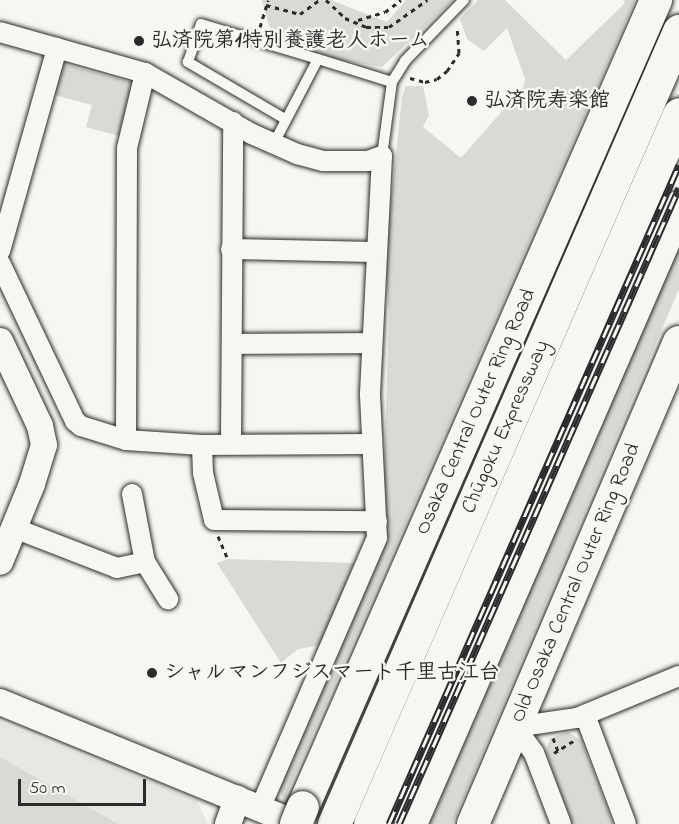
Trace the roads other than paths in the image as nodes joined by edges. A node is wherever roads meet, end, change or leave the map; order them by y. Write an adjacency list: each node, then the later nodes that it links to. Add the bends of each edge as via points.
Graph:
1 (464, 0): 8 (lane)
2 (656, 0): 38 (main road, Osaka Central Outer Ring Road)
3 (679, 31): 40 (highway, Chūgoku Expressway)
4 (0, 32): 5 (street)
5 (57, 48): 7 (street); 16 (street)
6 (318, 59): 8 (lane); 10 (lane); 10 (lane, via 201,24 188,62)
7 (145, 73): 11 (street); 23 (street, via 127,148)
8 (394, 78): 13 (lane)
9 (679, 114): 41 (highway, Chūgoku Expressway)
10 (285, 119): 12 (lane)
11 (233, 122): 12 (street); 15 (street)
12 (273, 145): 13 (street, via 323,161 368,161)
13 (382, 156): 17 (street)
14 (679, 207): 42 (main road)
15 (231, 249): 17 (street); 22 (street)
16 (0, 251)
17 (375, 252): 21 (street)
18 (0, 263): 23 (street, via 75,421)
19 (0, 341): 29 (street, via 40,426 44,445)
20 (679, 342): 36 (main road, Old Osaka Central Outer Ring Road)
21 (372, 343): 22 (street); 25 (street)
22 (232, 344): 24 (street)
23 (126, 440): 26 (street)
24 (231, 443): 25 (street); 26 (street)
25 (370, 444): 28 (street)
26 (202, 445): 28 (street, via 203,473 214,520)
27 (132, 494): 31 (street)
28 (376, 521): 37 (street, via 377,538)
29 (14, 528): 30 (street); 31 (street, via 117,568)
30 (0, 562)
31 (145, 562): 32 (street)
32 (168, 599)
33 (677, 673): 35 (street)
34 (0, 702): 37 (street)
35 (585, 715): 36 (street); 45 (street)
36 (515, 727): 43 (main road, Old Osaka Central Outer Ring Road); 44 (street, via 534,753)
37 (249, 803): 38 (street); 39 (street)
38 (299, 818)
39 (228, 824)
40 (334, 824)
41 (370, 824)
42 (411, 824)
43 (473, 824)
44 (561, 824)
45 (626, 824)

